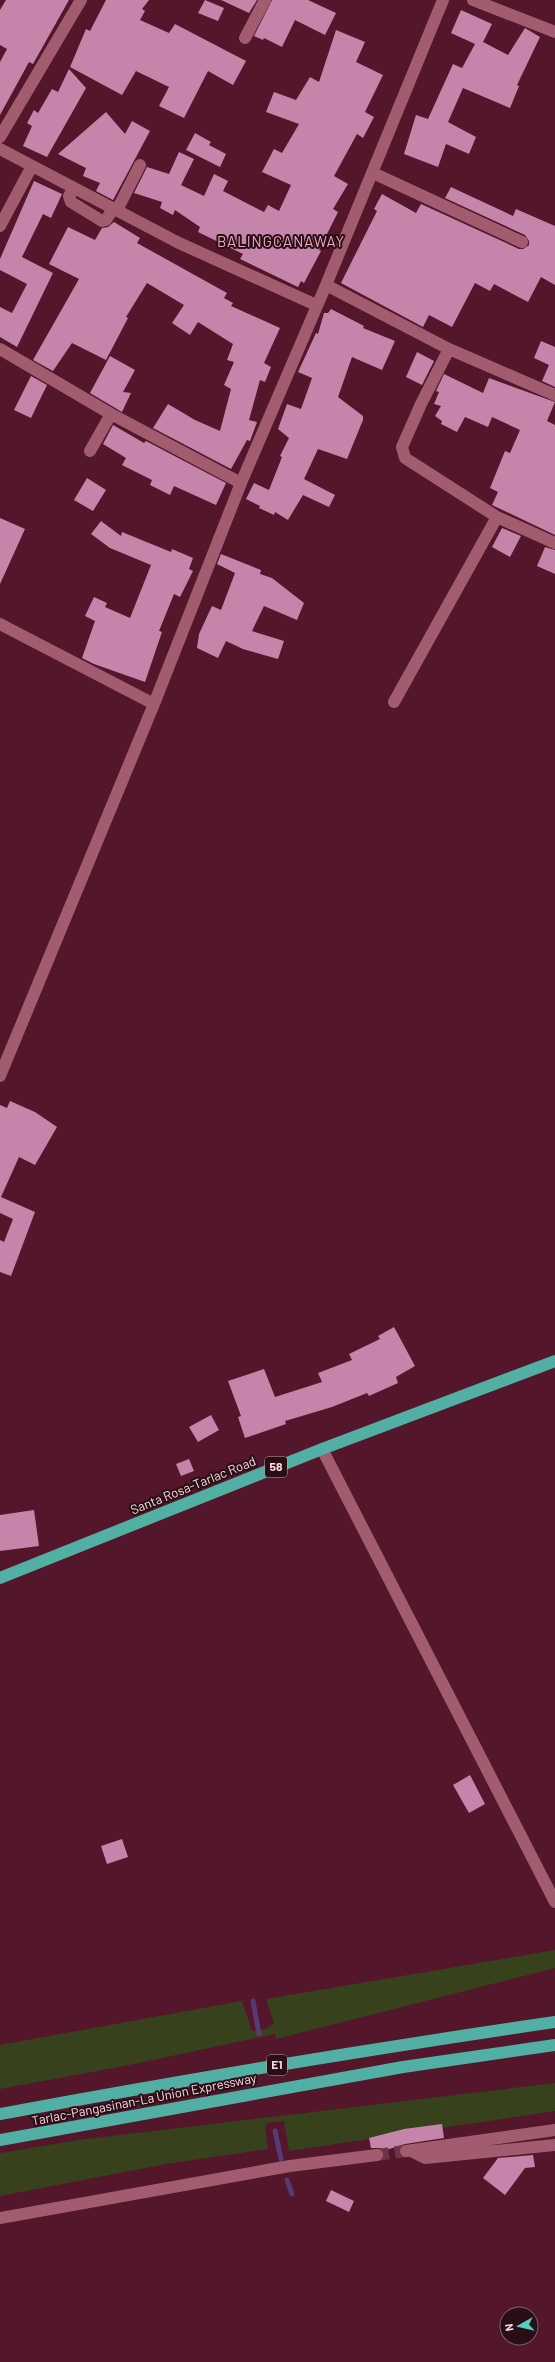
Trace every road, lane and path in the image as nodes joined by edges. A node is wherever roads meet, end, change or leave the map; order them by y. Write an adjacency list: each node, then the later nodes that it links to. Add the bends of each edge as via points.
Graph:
1 (82, 0): 7 (street)
2 (265, 0): 6 (street)
3 (443, 0): 11 (street)
4 (473, 0): 5 (street)
5 (555, 32)
6 (245, 38)
7 (0, 137)
8 (0, 149): 10 (street)
9 (140, 165): 12 (street)
10 (32, 166): 12 (street); 13 (street)
11 (373, 173): 14 (street); 15 (street)
12 (115, 209): 16 (street, via 179,243)
13 (0, 226)
14 (522, 242)
15 (326, 286): 16 (street); 18 (street)
16 (316, 305): 22 (street)
17 (0, 349): 20 (street)
18 (449, 349): 19 (street); 23 (street, via 421,404 402,447 402,454)
19 (555, 395)
20 (111, 414): 21 (street); 22 (street)
21 (90, 451)
22 (241, 483): 27 (street)
23 (497, 517): 24 (street); 26 (street)
24 (555, 543)
25 (0, 624): 27 (street)
26 (394, 702)
27 (154, 704): 28 (street)
28 (0, 1076)
29 (555, 1361): 30 (highway, Santa Rosa-Tarlac Road / 58)
30 (322, 1449): 31 (highway, Santa Rosa-Tarlac Road / 58); 32 (street)
31 (0, 1578)
32 (555, 1902)
33 (555, 2022): 35 (highway, Tarlac-Pangasinan-La Union Expressway / E1, via 167,2083)
34 (555, 2046): 38 (highway, Tarlac-Pangasinan-La Union Expressway / E1, via 403,2067)
35 (0, 2114)
36 (555, 2130): 37 (street)
37 (529, 2134): 40 (street); 40 (street, via 409,2151 424,2158)
38 (0, 2140)
39 (555, 2145): 40 (street)
40 (532, 2148)
41 (377, 2155): 42 (street, via 290,2166)
42 (0, 2218)

